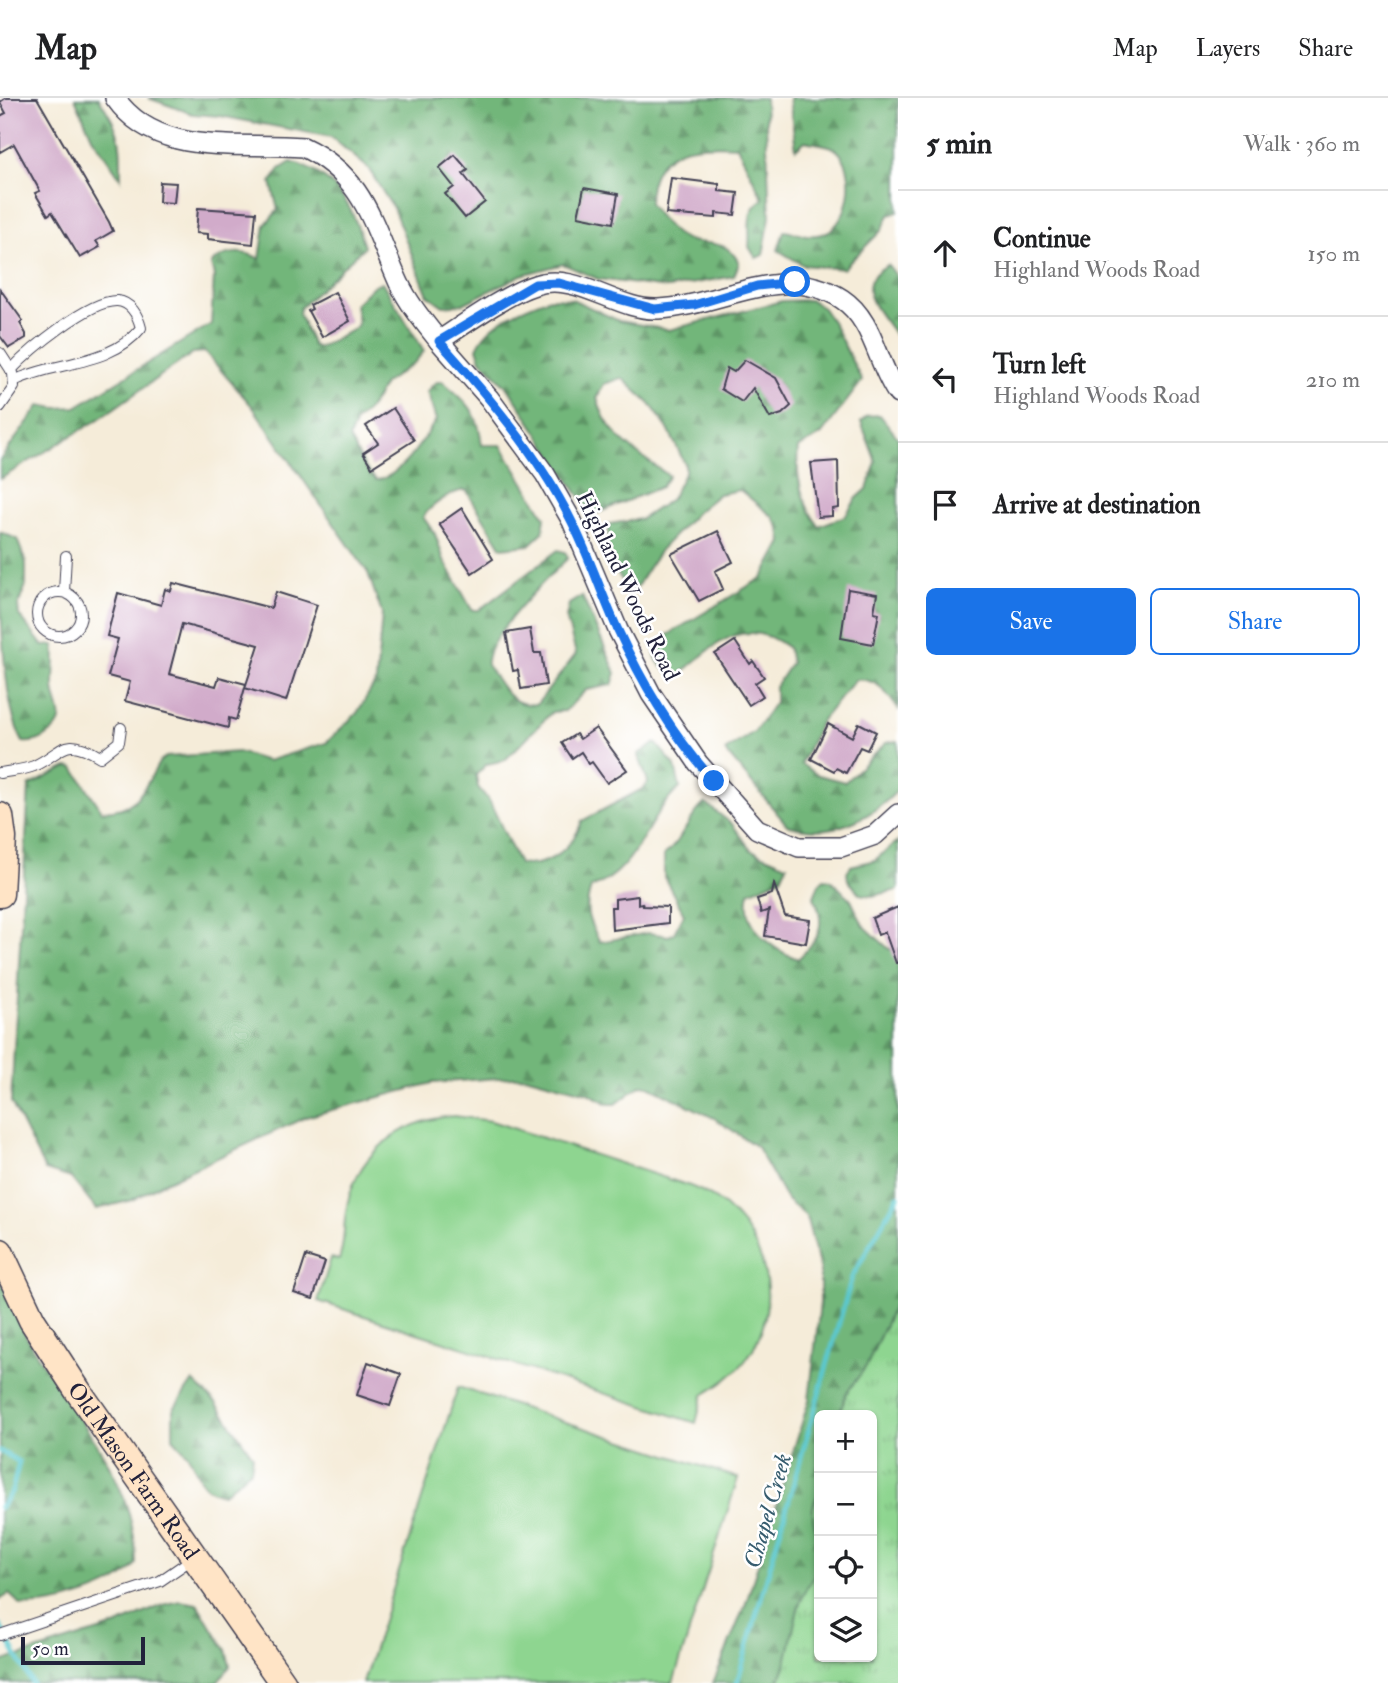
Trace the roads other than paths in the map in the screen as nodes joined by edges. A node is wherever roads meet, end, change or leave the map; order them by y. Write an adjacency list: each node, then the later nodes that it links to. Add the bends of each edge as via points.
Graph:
1 (115, 98): 2 (street, Highland Woods Road, via 147,129 169,139 303,147 321,155 362,195 400,286)
2 (439, 341): 6 (street, via 535,284 571,285 655,309 795,282 821,288 857,313); 12 (street, Highland Woods Road, via 489,398 545,474 572,521 651,694 698,763 757,829 799,847 841,848 875,835)
3 (0, 353): 4 (lane)
4 (11, 370): 5 (lane); 5 (lane, via 31,349 94,308 116,301 127,305 141,328 108,353)
5 (13, 381): 7 (lane, via 14,387)
6 (898, 394)
7 (0, 407)
8 (66, 556): 9 (lane)
9 (64, 592): 9 (lane, via 44,597 38,609 43,629 56,636 71,633 80,621 80,606)
10 (121, 728): 11 (lane, via 119,742 100,757 83,746 58,748 33,766)
11 (0, 773)
12 (898, 814)
13 (0, 816): 14 (street)
14 (0, 894)
15 (0, 1252): 16 (street, Old Mason Farm Road, via 40,1332)
16 (196, 1556): 17 (lane, via 160,1581); 18 (street, Old Mason Farm Road)
17 (0, 1635)
18 (283, 1683)

